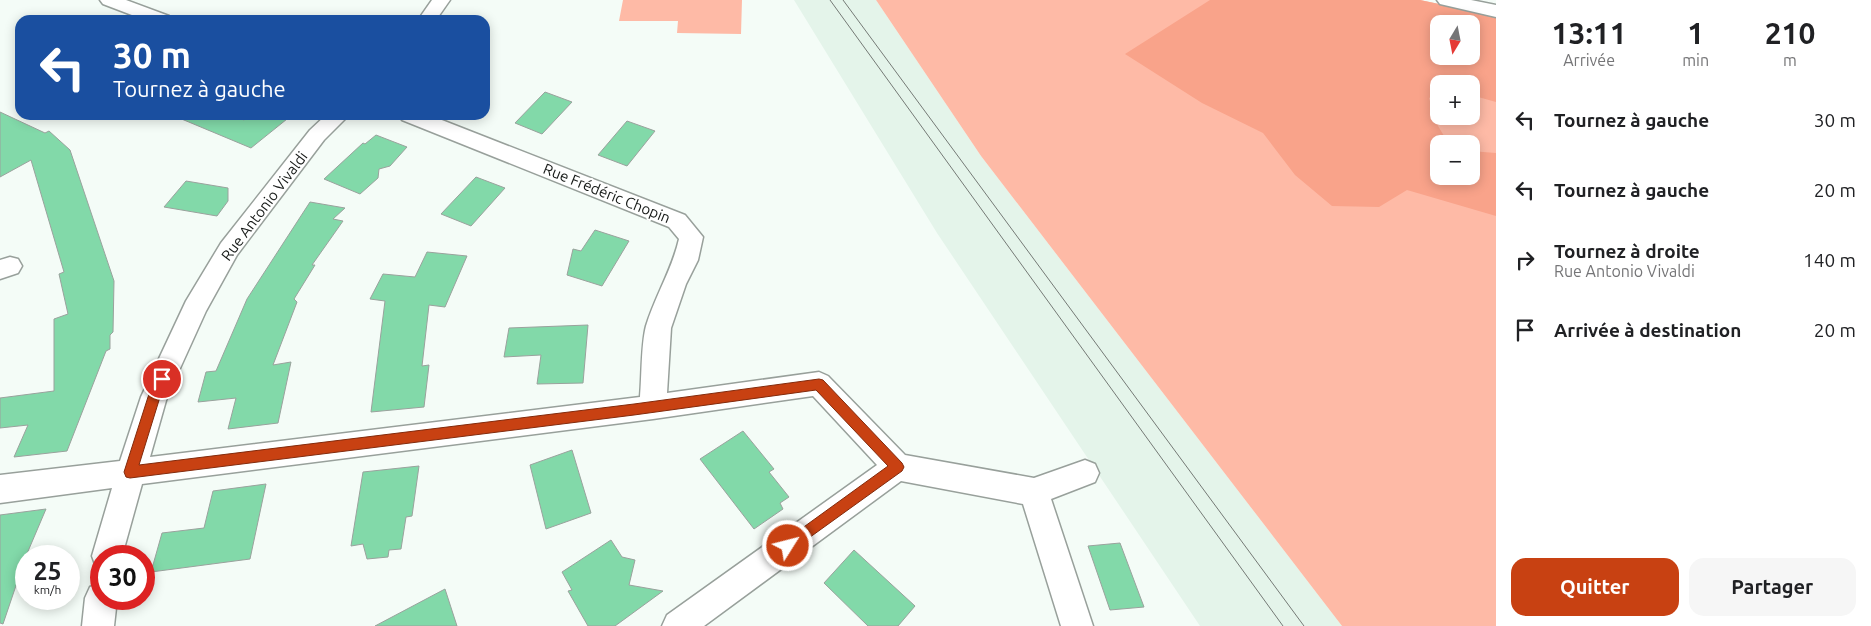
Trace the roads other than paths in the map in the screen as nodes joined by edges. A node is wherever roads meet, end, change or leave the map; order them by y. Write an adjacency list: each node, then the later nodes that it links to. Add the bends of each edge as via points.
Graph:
1 (109, 0): 5 (street)
2 (441, 0): 6 (street)
3 (1446, 0): 4 (street)
4 (1496, 11)
5 (149, 15)
6 (430, 15)
7 (334, 120): 11 (street, Rue Antonio Vivaldi, via 317,135 229,249 195,308 154,397)
8 (422, 120): 9 (street, Rue Frédéric Chopin, via 677,221 691,237 686,260 658,328)
9 (653, 407): 10 (street, via 819,384); 11 (street)
10 (897, 467): 14 (street); 18 (street)
11 (130, 472): 13 (street); 15 (street, Rue Antonio Vivaldi)
12 (1084, 472): 14 (street)
13 (0, 490)
14 (1034, 492): 19 (street)
15 (110, 545)
16 (100, 610): 17 (street)
17 (98, 626)
18 (678, 626)
19 (1076, 626)

